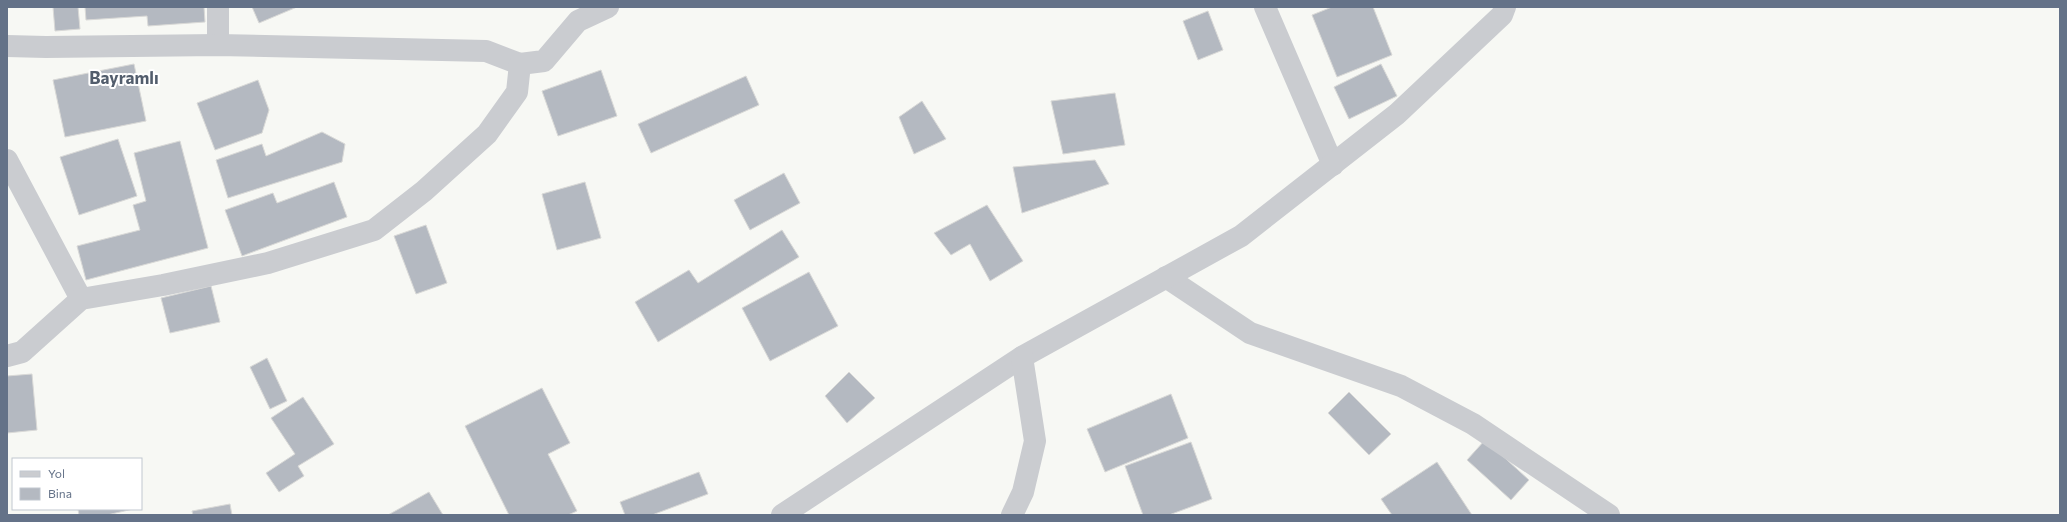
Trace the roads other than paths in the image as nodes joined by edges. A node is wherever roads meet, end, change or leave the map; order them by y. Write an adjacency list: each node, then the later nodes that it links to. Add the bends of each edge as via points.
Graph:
1 (218, 7): 5 (street)
2 (608, 7): 7 (street, via 578,21 544,61)
3 (1265, 7): 9 (street)
4 (1505, 7): 9 (street, via 1502,15 1397,114)
5 (218, 45): 6 (street); 7 (street, via 486,51)
6 (7, 46)
7 (520, 64): 11 (street, via 517,92 487,134 424,191 374,230 268,263)
8 (7, 160): 11 (street)
9 (1333, 165): 10 (street, via 1241,236)
10 (1166, 277): 13 (street); 16 (street, via 1250,334 1401,386 1473,424)
11 (81, 299): 12 (street, via 22,352)
12 (7, 356)
13 (1022, 357): 14 (street); 15 (street, via 1035,441 1023,492)
14 (782, 515)
15 (1012, 515)
16 (1609, 515)

